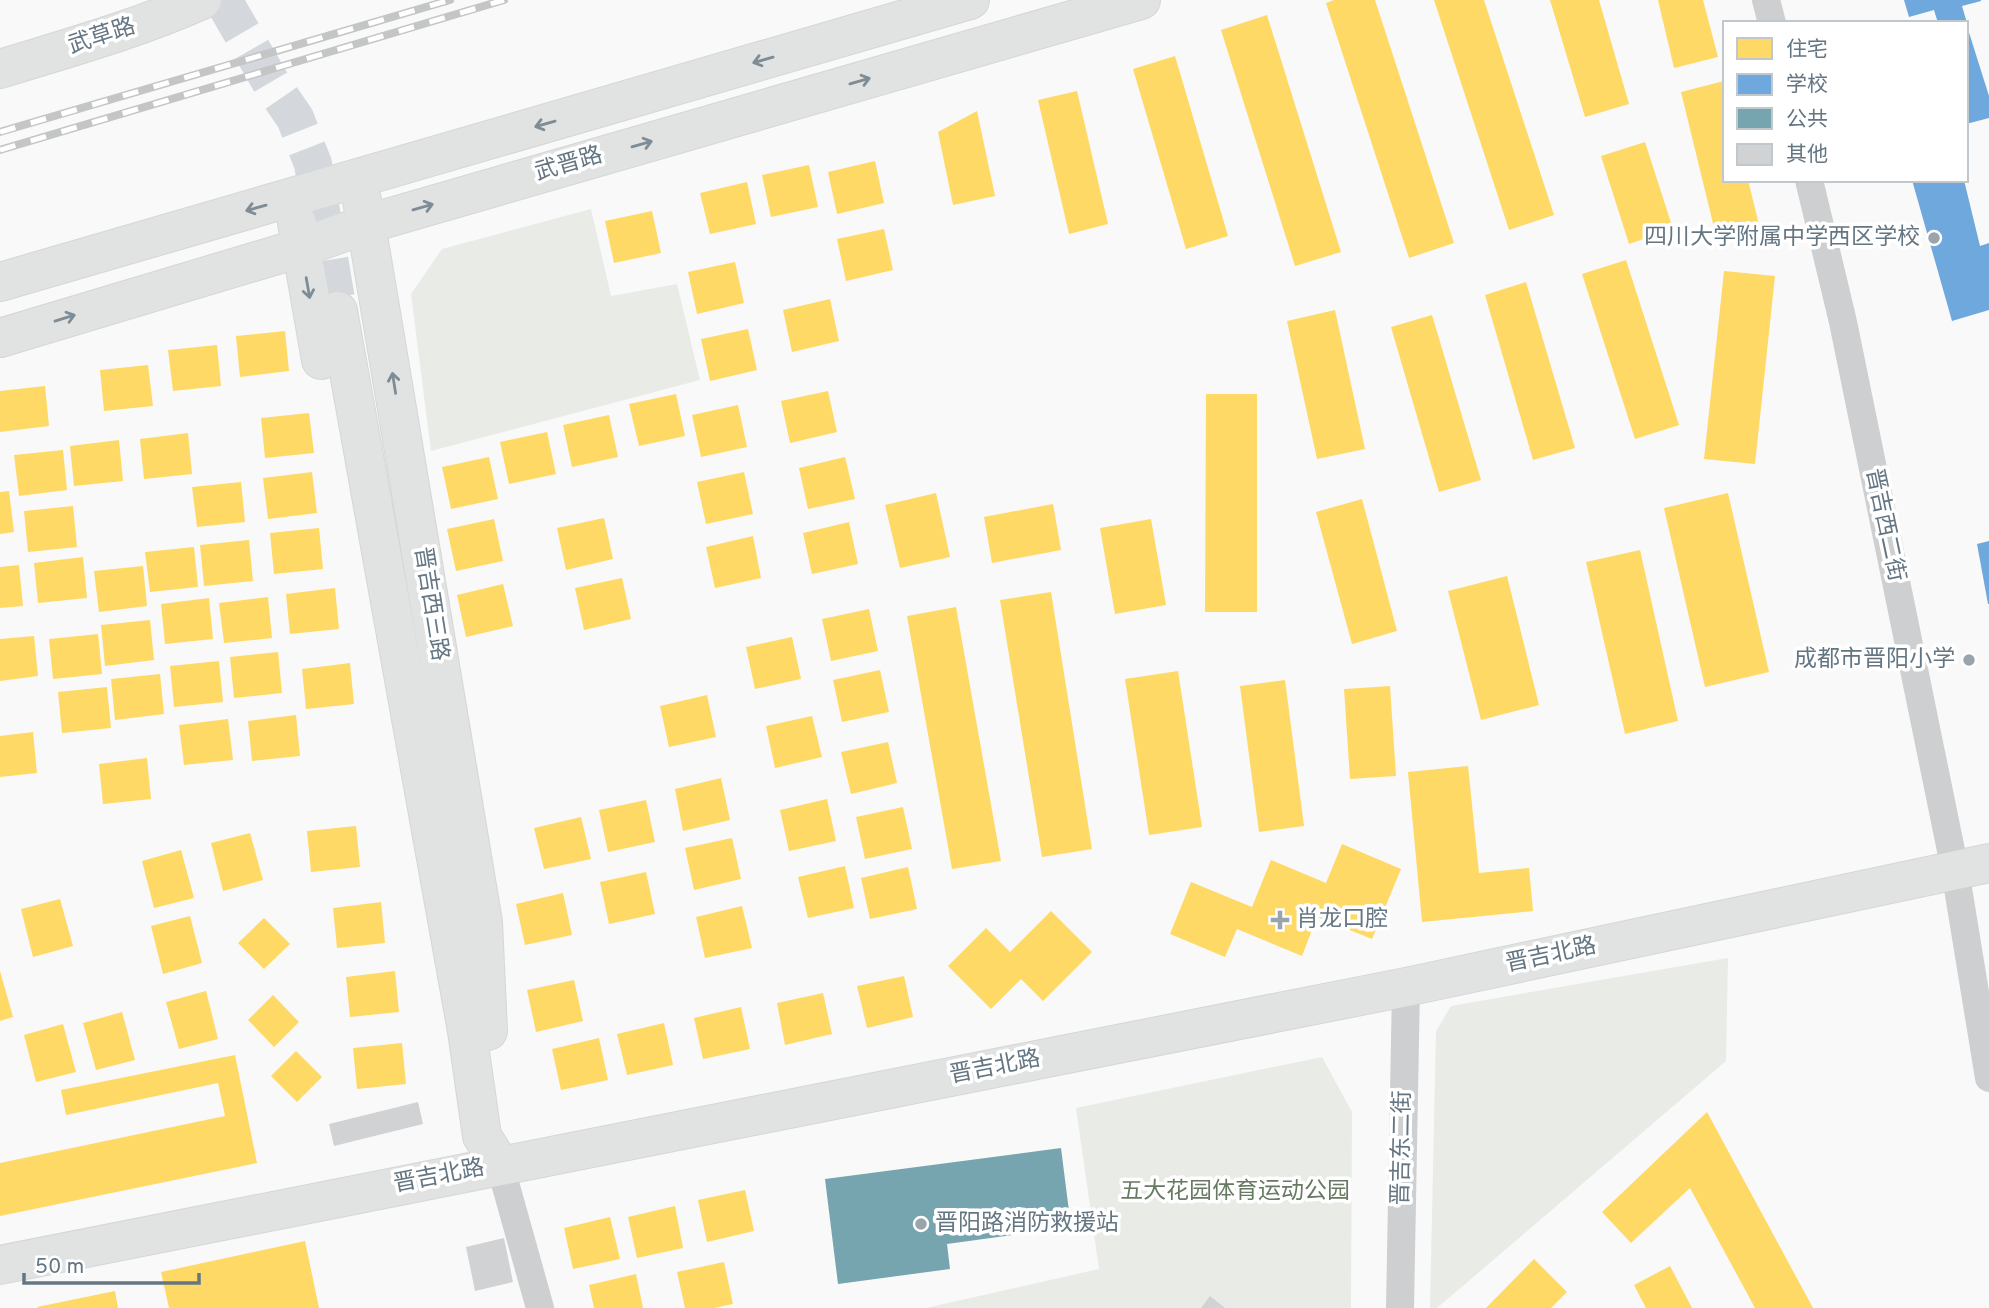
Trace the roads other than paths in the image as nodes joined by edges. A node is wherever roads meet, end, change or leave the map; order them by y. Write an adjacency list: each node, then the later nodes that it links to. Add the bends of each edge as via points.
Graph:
1 (202, 0): 5 (street, 武草路)
2 (970, 0): 9 (street, 武晋路, one-way to 9)
3 (1141, 0): 12 (street, 武晋路, one-way to 3)
4 (1766, 0): 6 (street)
5 (159, 5): 7 (street, 武草路); 8 (street, 武草路, via 91,41)
6 (1771, 21)
7 (0, 50)
8 (0, 69)
9 (358, 178): 11 (street, 武晋路); 12 (street, 晋吉西三路)
10 (1809, 182): 17 (street, 晋吉西二街)
11 (293, 197): 13 (street, 晋吉西三路); 14 (street, 武晋路, one-way to 14)
12 (367, 223): 13 (street, 武晋路); 19 (street, 晋吉西三路, one-way to 12, via 483,922)
13 (300, 248): 16 (street, 武晋路, one-way to 13); 19 (street, 晋吉西三路, one-way to 19, via 424,914)
14 (0, 282)
15 (346, 309): 19 (street, 晋吉西三路)
16 (0, 338)
17 (1972, 867): 18 (street, 晋吉北路); 20 (street, 晋吉西二街)
18 (1406, 987): 21 (street, 晋吉北路); 24 (street, 晋吉东二街)
19 (477, 1031): 21 (street, 晋吉西三路, via 482,1136)
20 (1989, 1078)
21 (500, 1165): 22 (street, 晋吉北路); 23 (street)
22 (0, 1265)
23 (540, 1308)
24 (1400, 1308)

